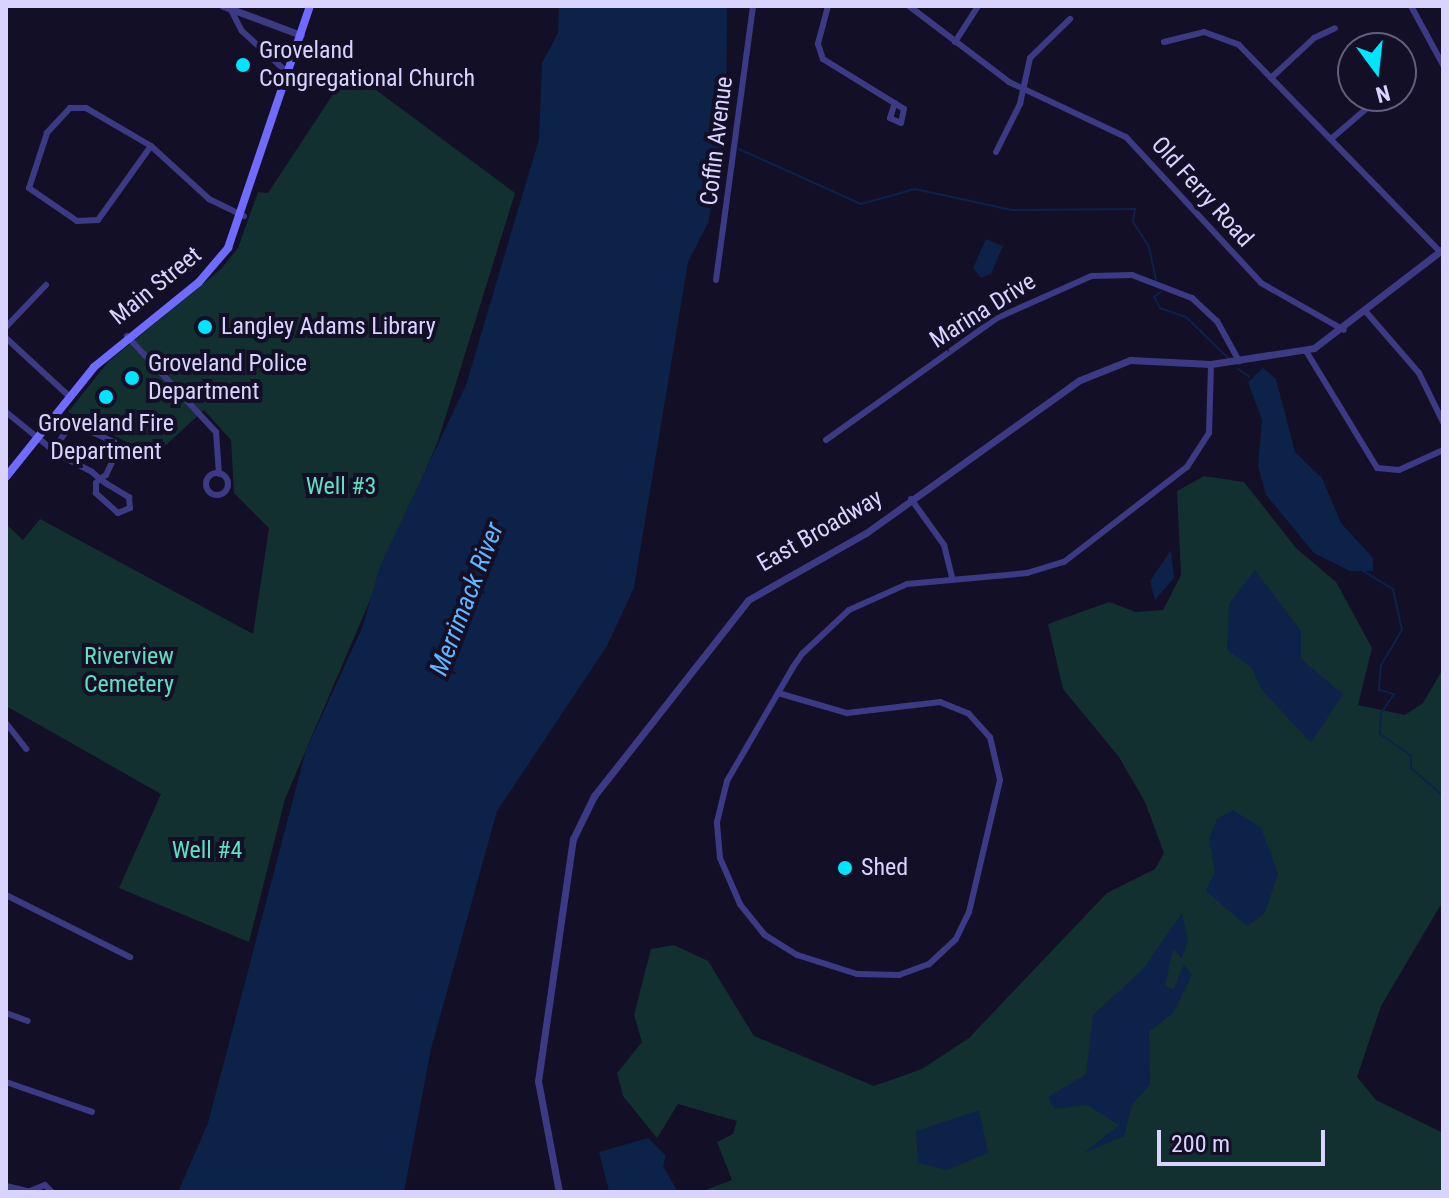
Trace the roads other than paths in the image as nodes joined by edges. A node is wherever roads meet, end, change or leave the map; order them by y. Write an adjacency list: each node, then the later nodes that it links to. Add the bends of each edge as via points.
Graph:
1 (310, 6): 10 (main road, Main Street)
2 (753, 6): 24 (street, Coffin Avenue)
3 (828, 6): 17 (street, via 818,44 823,59)
4 (909, 6): 11 (street, Old Ferry Road)
5 (978, 6): 11 (street)
6 (1411, 6): 13 (street)
7 (227, 7): 10 (street); 14 (street)
8 (1070, 19): 16 (street, via 1030,58)
9 (1335, 28): 15 (street, via 1314,38)
10 (301, 35): 14 (main road, Main Street)
11 (955, 42): 16 (street, Old Ferry Road)
12 (1164, 42): 15 (street, via 1198,32 1221,36)
13 (1443, 65)
14 (289, 74): 22 (main road, Main Street)
15 (1271, 78): 19 (street)
16 (1023, 90): 21 (street); 28 (street, Old Ferry Road, via 1126,137 1261,283)
17 (895, 103)
18 (1362, 112): 19 (street)
19 (1331, 139): 23 (street)
20 (151, 146): 20 (street, via 86,108 70,108 47,133 29,188 77,221 98,220); 22 (street, via 209,199)
21 (996, 152)
22 (244, 216): 29 (main road, Main Street, via 213,269)
23 (1442, 250): 26 (street, East Broadway)
24 (716, 280)
25 (46, 285): 27 (street)
26 (1367, 313): 28 (street, East Broadway); 36 (street, via 1419,373)
27 (6, 327)
28 (1344, 330): 31 (street, East Broadway)
29 (127, 336): 34 (main road, Main Street); 41 (street, via 220,438)
30 (6, 338): 34 (street)
31 (1306, 351): 32 (street, East Broadway); 40 (street, via 1377,468 1399,470)
32 (1239, 361): 33 (street, East Broadway); 38 (street, Marina Drive, via 1217,321 1192,298 1132,275 1092,276 997,318)
33 (1211, 364): 44 (street, East Broadway, via 1142,359 1106,367); 45 (street, via 1209,433 1187,467 1064,562 1027,573)
34 (70, 397): 37 (main road, Main Street)
35 (6, 412): 37 (street)
36 (1443, 422)
37 (41, 438): 39 (street); 42 (main road, Main Street)
38 (826, 440)
39 (54, 449): 43 (street); 43 (street, via 72,423 114,442 116,454)
40 (1443, 450)
41 (219, 474)
42 (6, 477)
43 (100, 479): 43 (street, via 129,497 125,513 101,504)
44 (911, 499): 45 (street, via 944,545); 58 (street, East Broadway, via 866,533 755,593 581,817 570,848 538,1081)
45 (952, 577): 46 (street, via 892,589 849,610 812,641)
46 (778, 693): 46 (street, via 719,804 718,849 740,904 772,940 808,959 878,976 929,964 956,939 969,912 1000,780 990,737 969,714 940,702 847,713)
47 (6, 723): 48 (street)
48 (26, 749)
49 (6, 895): 50 (street)
50 (130, 957)
51 (6, 1013): 52 (street)
52 (28, 1021)
53 (6, 1082): 54 (street)
54 (92, 1112)
55 (6, 1186): 56 (street)
56 (31, 1192): 57 (street, via 45,1185)
57 (52, 1192)
58 (559, 1192)

